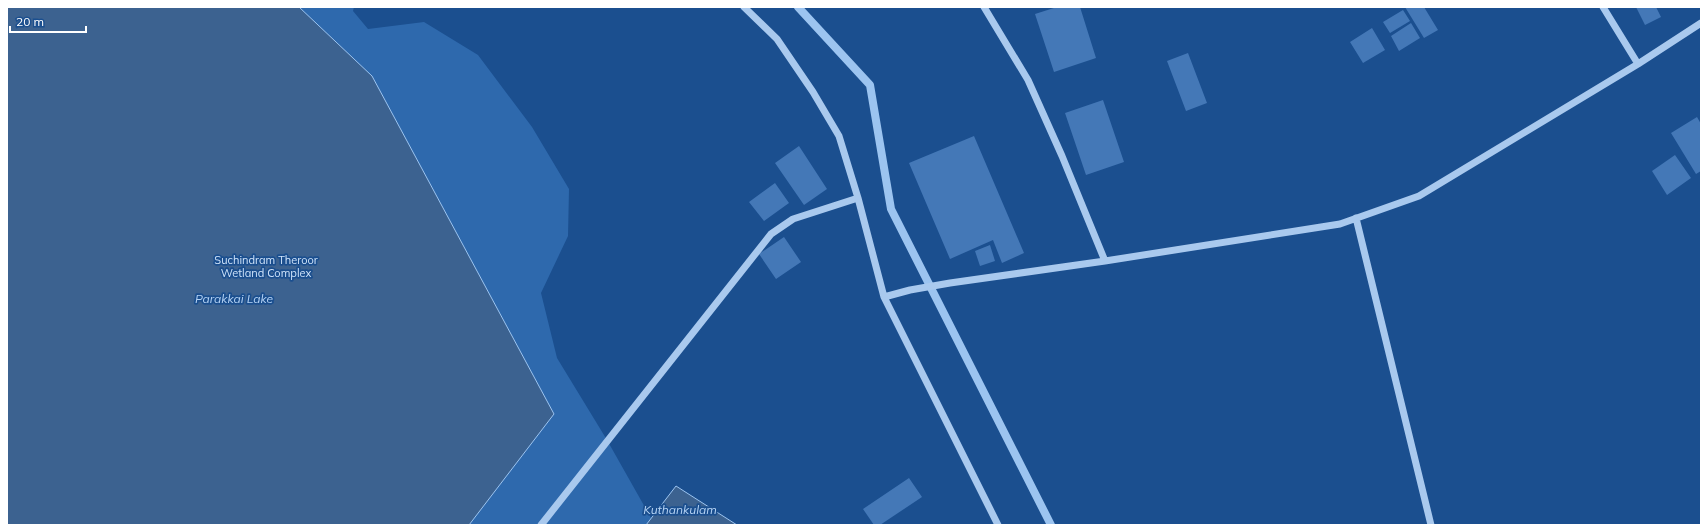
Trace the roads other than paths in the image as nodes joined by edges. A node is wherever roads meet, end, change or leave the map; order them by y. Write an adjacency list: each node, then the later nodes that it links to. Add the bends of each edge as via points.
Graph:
1 (744, 7): 6 (street, via 777,39 840,136)
2 (984, 7): 8 (street, via 1028,80)
3 (1603, 7): 5 (street)
4 (1701, 23): 5 (street)
5 (1638, 64): 7 (street, via 1419,196)
6 (858, 198): 9 (street); 10 (street, via 793,219 771,234)
7 (1356, 218): 8 (street, via 1340,224); 12 (street)
8 (1105, 261): 9 (street, via 950,283)
9 (884, 297): 11 (street)
10 (541, 525)
11 (998, 525)
12 (1431, 525)

